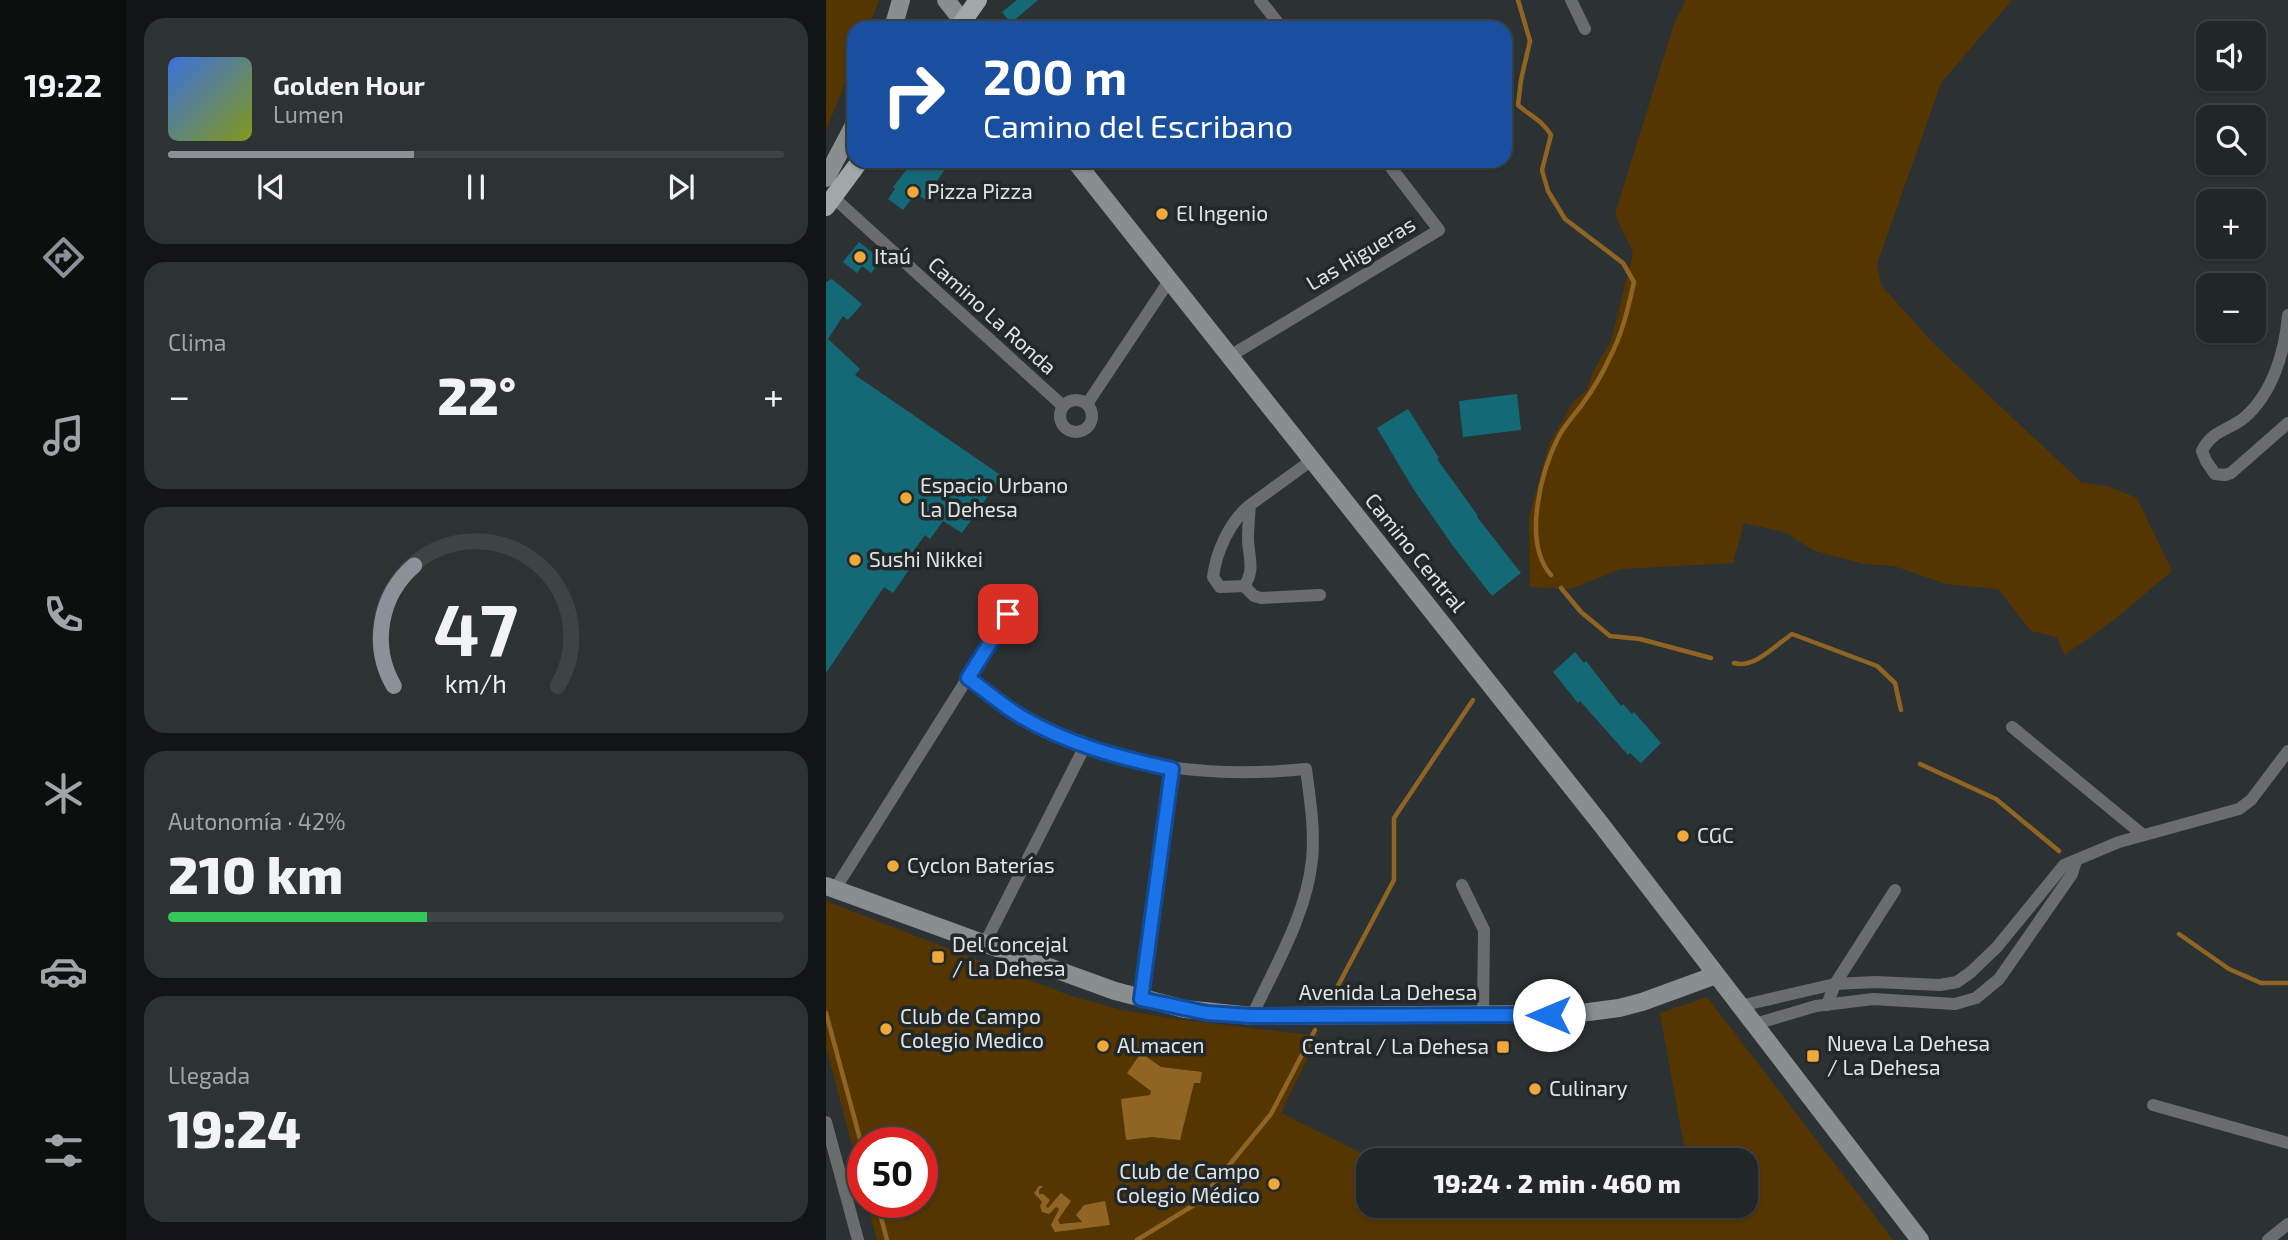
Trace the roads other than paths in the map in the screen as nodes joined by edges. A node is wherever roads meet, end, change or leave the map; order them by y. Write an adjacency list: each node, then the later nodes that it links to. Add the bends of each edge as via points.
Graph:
1 (901, 0): 6 (main road)
2 (946, 0): 7 (main road)
3 (978, 0): 8 (main road)
4 (1260, 0): 9 (street)
5 (1571, 0): 10 (street)
6 (895, 21)
7 (960, 21)
8 (966, 21)
9 (1276, 21)
10 (1585, 29)
11 (847, 138): 15 (main road)
12 (854, 168): 16 (main road)
13 (1080, 168): 17 (main road, Camino Central)
14 (1391, 168): 19 (street, Las Higueras, via 1438,230)
15 (826, 178)
16 (828, 197): 21 (street, Camino La Ronda)
17 (1169, 281): 19 (main road, Camino Central); 20 (street, Camino La Ronda)
18 (2288, 315): 22 (street, via 2280,359 2258,402 2242,419 2215,434 2202,451 2216,474 2225,475)
19 (1230, 356): 23 (main road, Camino Central)
20 (1087, 404): 21 (street, via 1079,400); 21 (street, Camino La Ronda, via 1090,423 1074,432 1060,419)
21 (1063, 406)
22 (2288, 423)
23 (1312, 460): 24 (street); 39 (main road, Camino Central)
24 (1250, 505): 25 (street, via 1252,566); 25 (street, via 1222,544 1213,577 1220,587)
25 (1244, 586): 27 (street, via 1261,598)
26 (1021, 593): 28 (street)
27 (1320, 595)
28 (968, 678): 30 (street, via 1018,715); 36 (street)
29 (2012, 727): 33 (street)
30 (1085, 746): 32 (street); 38 (street)
31 (2288, 751): 33 (street, via 2245,806)
32 (1172, 769): 41 (street); 45 (street, via 1247,774 1306,769 1313,841 1309,880 1297,922)
33 (2143, 835): 34 (street)
34 (2076, 861): 40 (street, via 2064,865 1997,947 1958,982); 42 (street, via 2072,874 1999,979 1976,998 1955,1004 1872,999)
35 (1462, 885): 44 (street, via 1483,930)
36 (830, 888): 38 (main road, Avenida La Dehesa)
37 (1895, 890): 40 (street)
38 (984, 945): 41 (main road, Avenida La Dehesa)
39 (1716, 975): 43 (main road); 44 (main road, Avenida La Dehesa, via 1607,1010)
40 (1835, 984): 42 (street); 43 (street)
41 (1141, 999): 45 (main road, Avenida La Dehesa, via 1207,1013)
42 (1827, 1005): 46 (street)
43 (1740, 1006): 46 (main road)
44 (1483, 1015): 45 (main road, Avenida La Dehesa)
45 (1252, 1016)
46 (1755, 1024): 52 (main road)
47 (2153, 1105): 49 (street)
48 (826, 1122): 51 (street)
49 (2288, 1143)
50 (2288, 1224): 53 (street)
51 (858, 1240)
52 (1920, 1240)
53 (2268, 1240)

